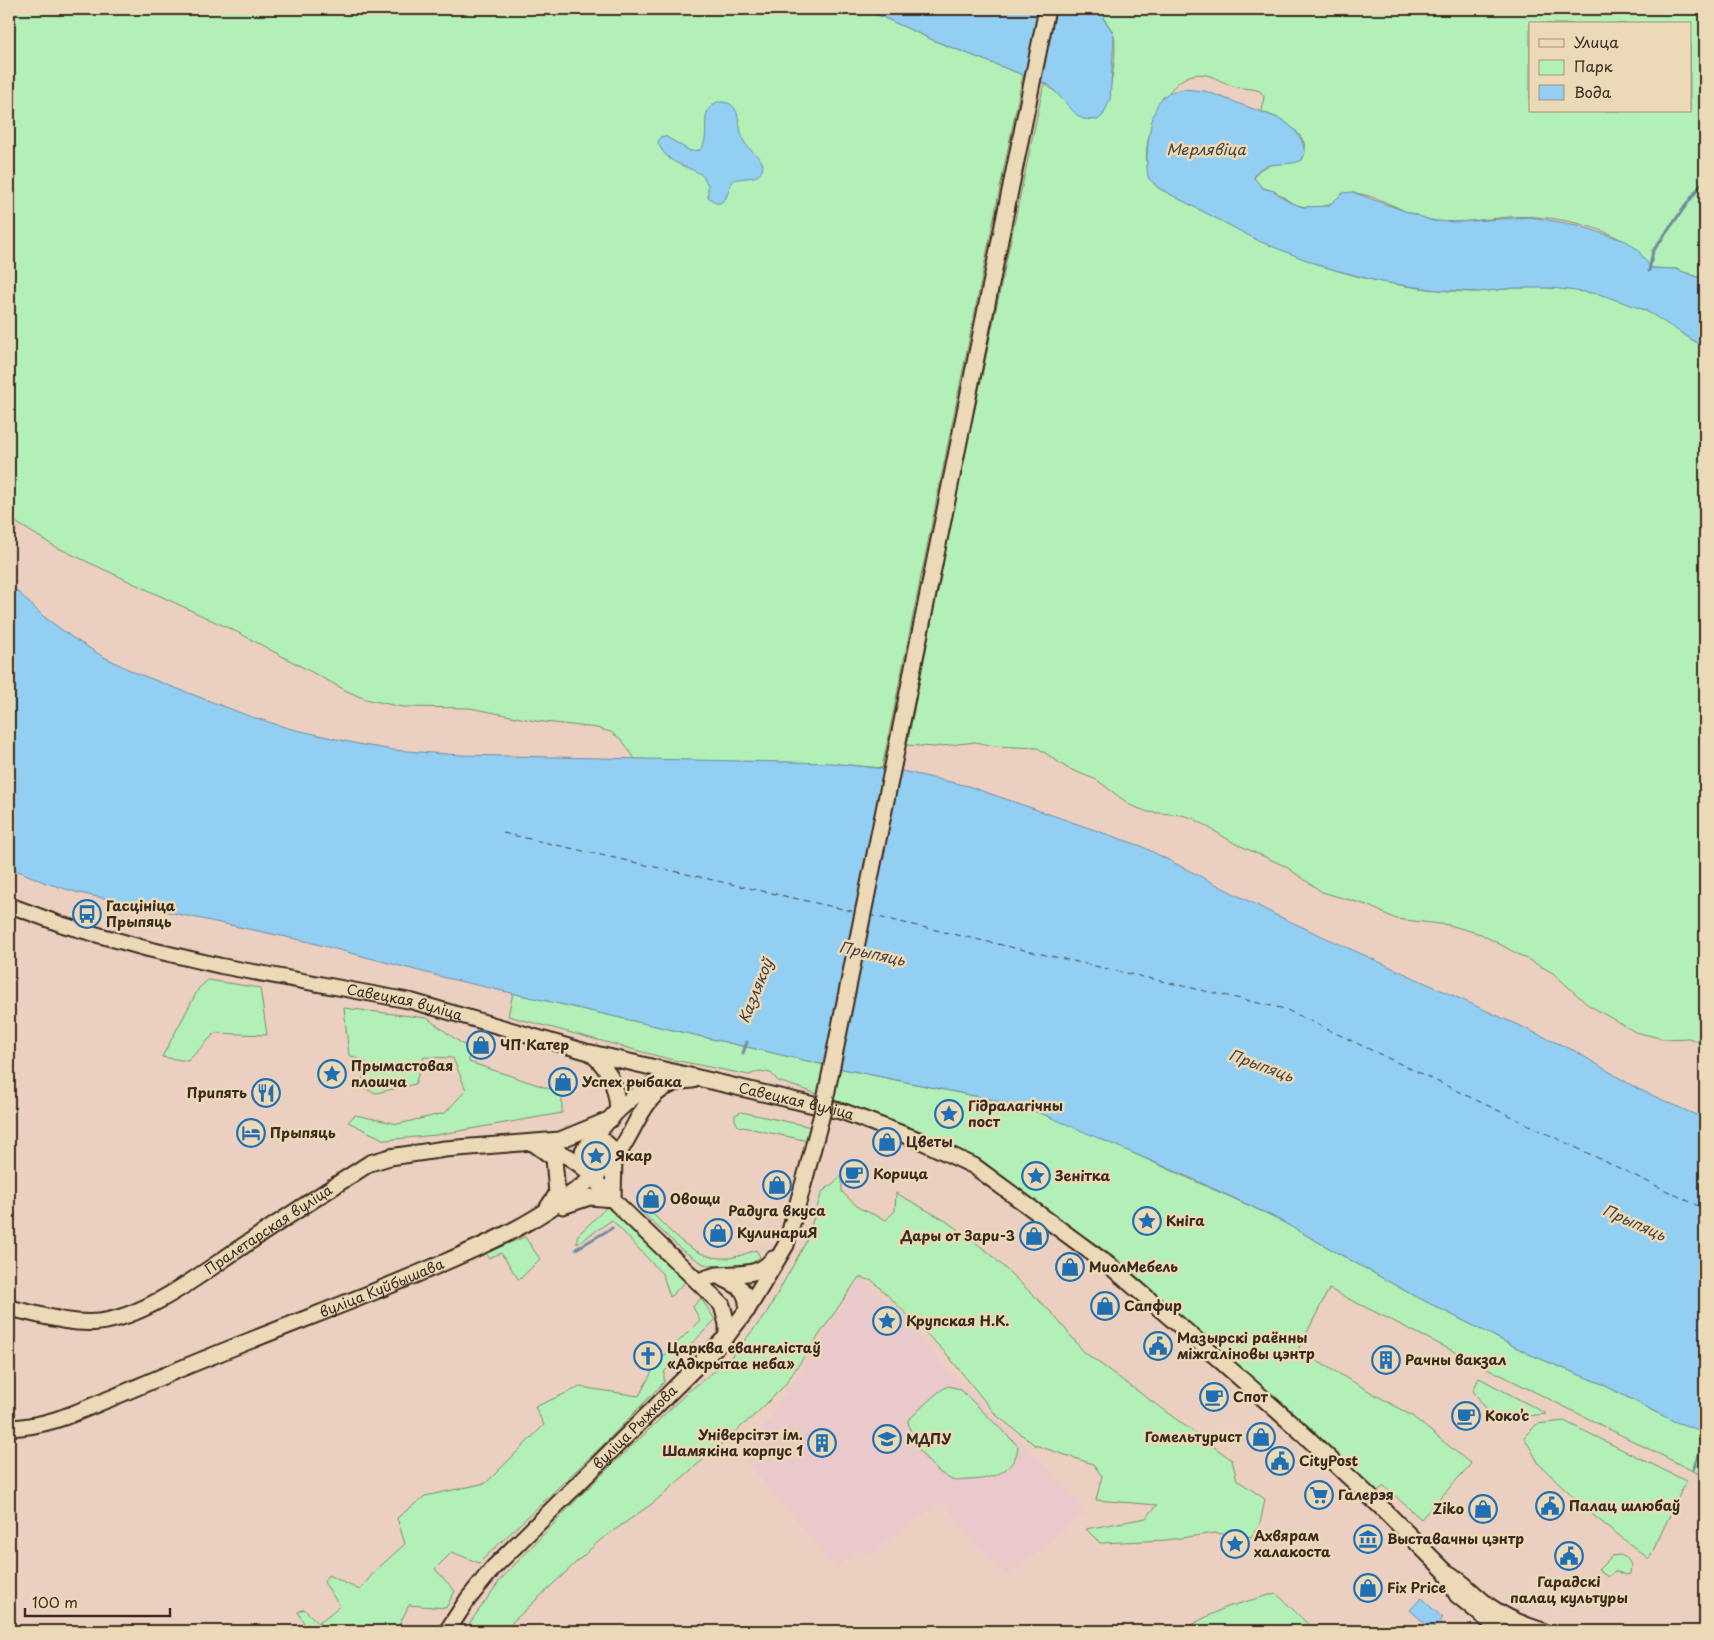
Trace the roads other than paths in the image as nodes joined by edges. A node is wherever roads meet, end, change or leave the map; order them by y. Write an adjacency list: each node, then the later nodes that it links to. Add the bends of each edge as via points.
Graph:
1 (1047, 9): 15 (main road, вуліца Рыжкова, bridge, via 823,1110)
2 (9, 905): 3 (street, Савецкая вуліца, via 63,925 148,949 221,966 412,1001)
3 (591, 1053): 4 (main road, Савецкая вуліца); 8 (main road, via 610,1074 617,1096)
4 (635, 1064): 5 (main road, Савецкая вуліца); 6 (main road, via 646,1080)
5 (705, 1079): 6 (main road, via 679,1076); 7 (main road, вуліца Куйбышава, via 669,1085); 22 (main road, Савецкая вуліца, via 844,1112 974,1166 1111,1267 1214,1355 1304,1434)
6 (646, 1088): 7 (main road); 8 (main road)
7 (645, 1105): 11 (main road, вуліца Куйбышава)
8 (614, 1114): 9 (main road); 10 (main road, Пралетарская вуліца, via 560,1140)
9 (591, 1141): 11 (street, via 601,1138 609,1145); 12 (main road, via 583,1151)
10 (533, 1143): 12 (main road, Пралетарская вуліца, via 569,1157); 14 (main road, via 554,1158 557,1174 558,1194); 18 (main road, Пралетарская вуліца, via 445,1149 370,1163 190,1282 122,1316 98,1322)
11 (614, 1158): 12 (main road, вуліца Куйбышава); 13 (main road)
12 (588, 1172): 13 (main road, Пралетарская вуліца); 14 (main road, вуліца Куйбышава)
13 (613, 1199): 14 (main road, via 590,1197); 17 (main road, Пралетарская вуліца)
14 (544, 1214): 21 (main road, вуліца Куйбышава, via 512,1233 406,1279 63,1419)
15 (786, 1245): 16 (main road, via 766,1267 751,1274); 19 (main road, вуліца Рыжкова)
16 (715, 1275): 17 (main road); 19 (main road, via 741,1286 748,1298)
17 (699, 1281): 19 (main road); 20 (main road, via 722,1305)
18 (9, 1308)
19 (747, 1310): 20 (main road, вуліца Рыжкова)
20 (727, 1336): 23 (main road, вуліца Рыжкова, via 493,1568)
21 (9, 1428)
22 (1446, 1572): 24 (main road, Савецкая вуліца, via 1457,1596); 25 (main road, Савецкая вуліца, via 1507,1618)
23 (448, 1631)
24 (1500, 1631)
25 (1543, 1631)

